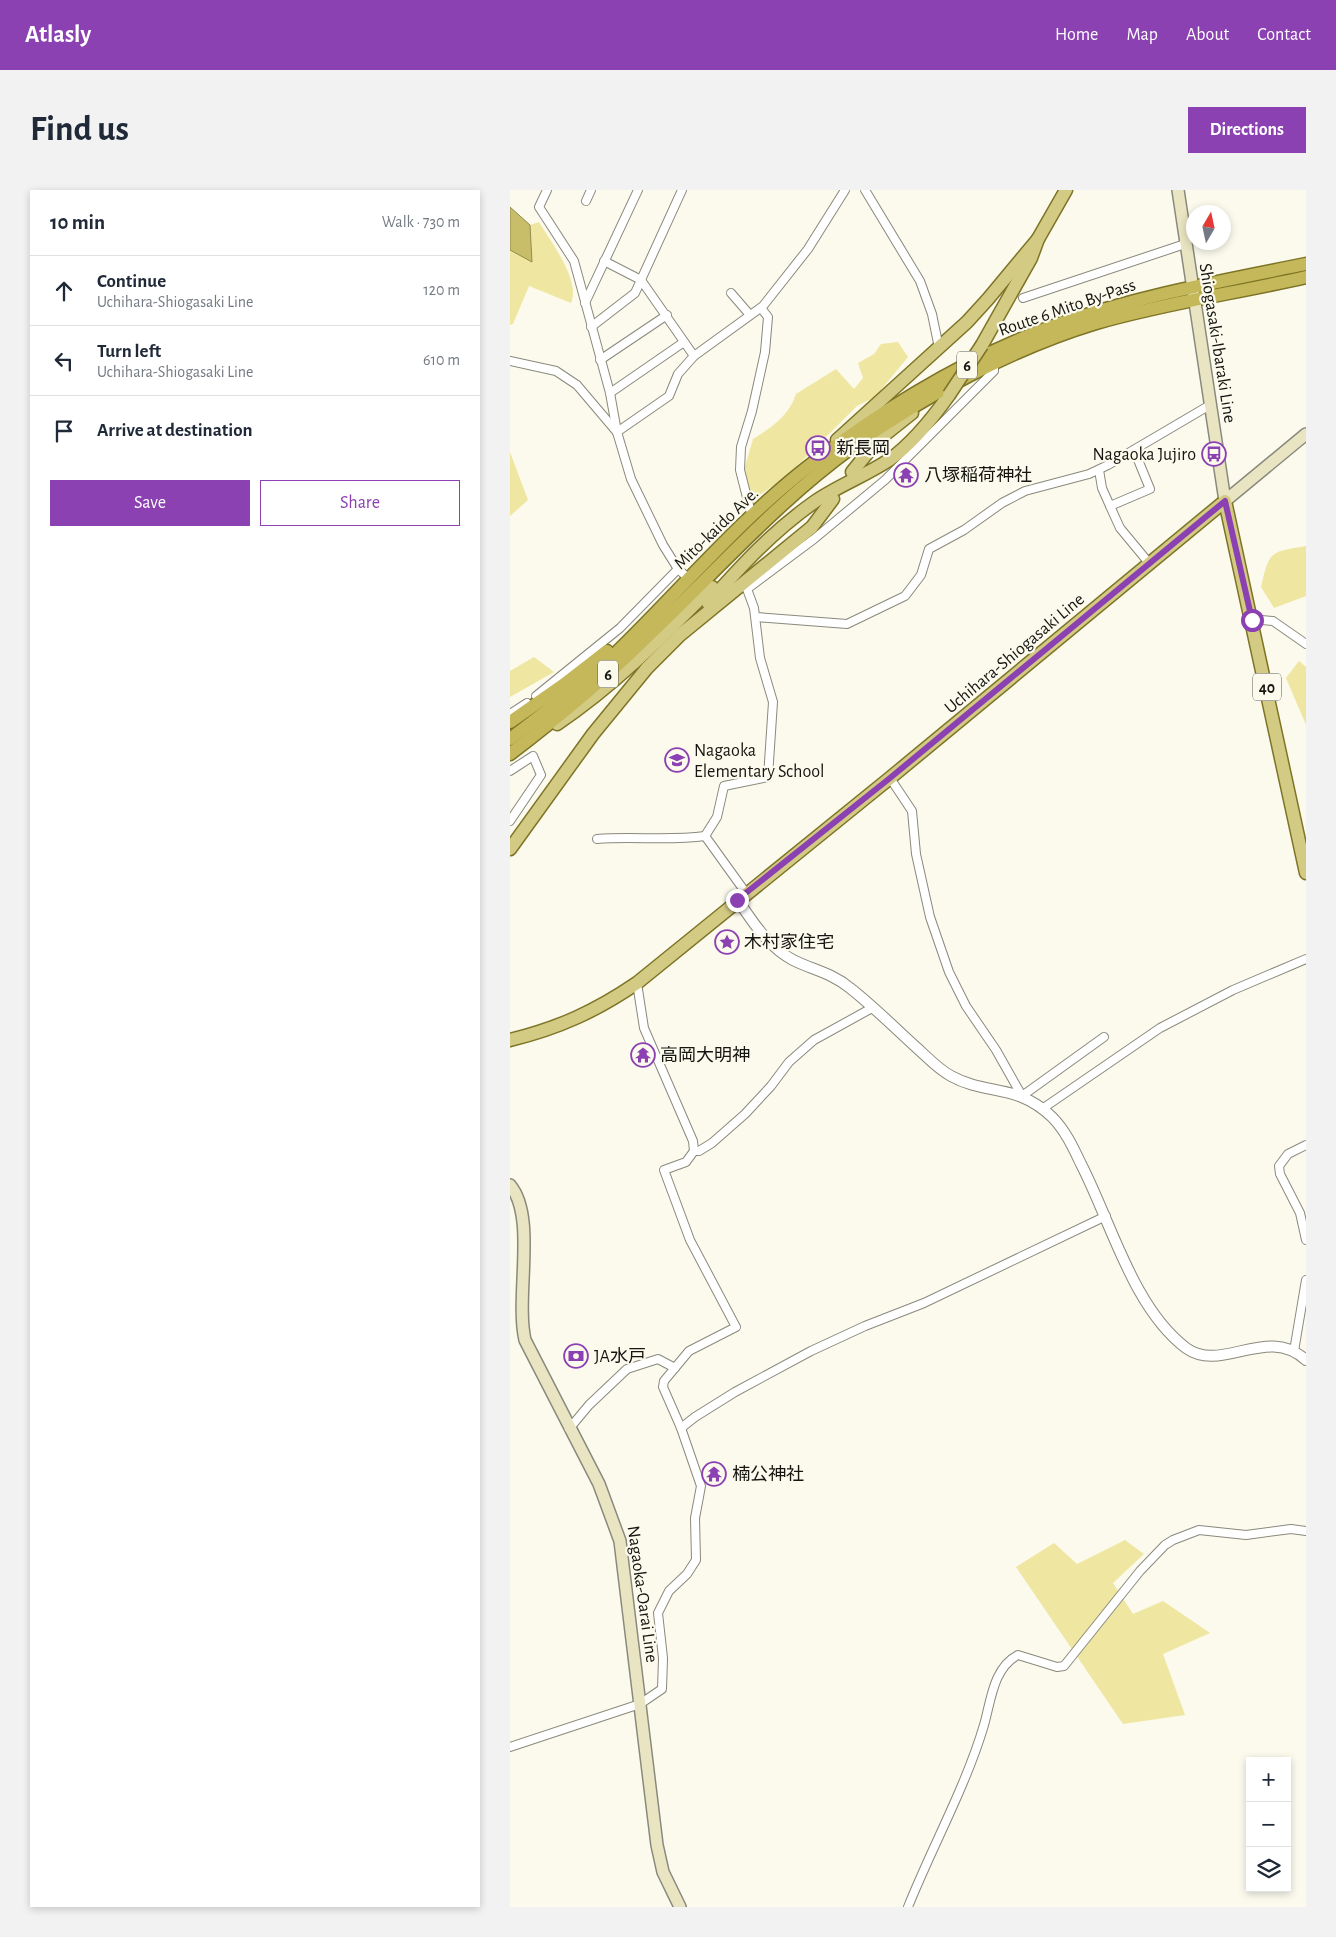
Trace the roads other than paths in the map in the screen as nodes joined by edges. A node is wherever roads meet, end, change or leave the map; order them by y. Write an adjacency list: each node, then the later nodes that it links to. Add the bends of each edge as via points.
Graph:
1 (547, 190): 19 (street, via 539,208 574,261)
2 (592, 190): 9 (street)
3 (638, 190): 12 (street)
4 (682, 190): 15 (street)
5 (845, 190): 20 (street, via 808,248)
6 (865, 190): 25 (street, via 920,281 932,314)
7 (1066, 190): 10 (main road)
8 (1178, 190): 11 (main road, Shiogasaki-Ibaraki Line)
9 (586, 201)
10 (1038, 239): 25 (main road, via 988,299); 43 (main road, bridge, via 1031,258 982,345 928,422 900,451 814,502)
11 (1185, 244): 17 (main road, Shiogasaki-Ibaraki Line); 18 (street)
12 (604, 261): 15 (street); 19 (street)
13 (1306, 264): 17 (highway, Route 6 Mito By-Pass / 6)
14 (1306, 276): 17 (highway, Route 6 Mito By-Pass / 6)
15 (641, 280): 21 (street); 23 (street, via 635,293)
16 (731, 293): 22 (street)
17 (1192, 293): 29 (highway, Route 6 Mito By-Pass / 6, via 1059,336); 32 (main road, Shiogasaki-Ibaraki Line); 37 (highway, Route 6 Mito By-Pass / 6, via 1073,320 996,350 895,405)
18 (1023, 298)
19 (585, 303): 23 (street)
20 (761, 308): 22 (street); 42 (street, via 768,317 765,352 741,447 740,470)
21 (667, 315): 24 (street); 27 (street)
22 (750, 315): 26 (street)
23 (591, 327): 27 (street)
24 (684, 342): 26 (street); 30 (street)
25 (939, 348): 37 (main road)
26 (694, 356): 33 (street, via 678,374 669,396)
27 (600, 360): 30 (street)
28 (510, 361): 33 (street, via 556,371 577,385)
29 (994, 364): 31 (highway, Route 6 Mito By-Pass / 6); 46 (street, via 994,371 885,480 814,539)
30 (610, 393): 33 (street)
31 (932, 398): 37 (highway, Route 6 Mito By-Pass / 6); 38 (main road, via 878,440)
32 (1210, 405): 35 (street); 40 (main road, Shiogasaki-Ibaraki Line)
33 (617, 432): 45 (street, via 631,479 663,545)
34 (1306, 434): 40 (main road)
35 (1134, 450): 36 (street); 41 (street, via 1150,489)
36 (1099, 470): 41 (street); 47 (street, via 1041,485 1002,503 964,530 929,549 921,575 905,596 847,624)
37 (813, 471): 42 (highway, Mito-kaido Ave. / 6); 55 (highway, Mito-kaido Ave. / 6, via 604,678)
38 (852, 472)
39 (833, 499): 46 (main road, via 812,527)
40 (1225, 501): 44 (main road, Uchihara-Shiogasaki Line); 49 (main road, 40)
41 (1110, 506): 44 (street, via 1120,528)
42 (752, 517): 45 (highway, Mito-kaido Ave. / 6)
43 (752, 553): 50 (main road); 55 (main road, via 734,565 614,681)
44 (1149, 563): 57 (main road, Uchihara-Shiogasaki Line)
45 (683, 574): 48 (highway, Mito-kaido Ave. / 6); 52 (street, via 587,657)
46 (745, 586): 47 (street); 50 (main road)
47 (756, 617): 59 (street, via 760,658 773,702 768,777 724,786 717,817)
48 (650, 618): 53 (highway); 54 (highway, 6, via 582,683)
49 (1252, 620): 51 (street, via 1273,621); 62 (main road, 40)
50 (680, 635): 61 (main road, via 618,701)
51 (1306, 644)
52 (510, 714)
53 (510, 722)
54 (510, 739)
55 (510, 754)
56 (510, 771): 58 (street, via 533,756 541,775)
57 (890, 778): 63 (main road, Uchihara-Shiogasaki Line); 69 (street, via 912,811 916,854 930,917 949,972 966,1006)
58 (510, 821)
59 (705, 836): 60 (street, via 680,840 628,836); 63 (street)
60 (597, 839)
61 (510, 849)
62 (1306, 873)
63 (742, 896): 65 (main road, Uchihara-Shiogasaki Line); 66 (street, via 769,943 793,960 838,978)
64 (1306, 958): 70 (street, via 1233,990 1160,1028)
65 (637, 982): 68 (main road, Uchihara-Shiogasaki Line, via 596,1010); 72 (street, via 644,1028)
66 (872, 1008): 69 (street, via 944,1072 971,1084); 72 (street, via 814,1040 789,1062 772,1086 738,1120 712,1143)
67 (1104, 1037): 69 (street)
68 (510, 1040)
69 (1022, 1096): 70 (street)
70 (1042, 1109): 74 (street, via 1053,1118 1070,1142)
71 (1306, 1145): 75 (street, via 1288,1154 1279,1166 1300,1213)
72 (694, 1151): 79 (street, via 686,1162 664,1170 690,1240 736,1327 689,1351)
73 (510, 1185): 81 (main road, Nagaoka-Oarai Line, via 518,1195 523,1215 520,1315 525,1340)
74 (1106, 1216): 77 (street, via 1140,1295 1189,1350 1213,1356 1278,1346); 80 (street, via 924,1303 811,1351 735,1392)
75 (1306, 1240)
76 (1306, 1280): 77 (street)
77 (1294, 1350): 78 (street)
78 (1306, 1360)
79 (674, 1368): 80 (street, via 663,1387); 81 (street, via 658,1359 627,1369)
80 (681, 1428): 83 (street, via 701,1486 695,1518 698,1552 693,1566 669,1591 660,1607 658,1621 664,1682 662,1689)
81 (569, 1429): 83 (main road, Nagaoka-Oarai Line, via 599,1484 620,1541)
82 (1306, 1531): 86 (street, via 1291,1529 1246,1535 1199,1530 1173,1540 1140,1571 1064,1666 1057,1667 1018,1655 1006,1663 996,1682 975,1753)
83 (640, 1704): 84 (street); 85 (main road, Nagaoka-Oarai Line, via 660,1859)
84 (510, 1747)
85 (680, 1907)
86 (908, 1907)

